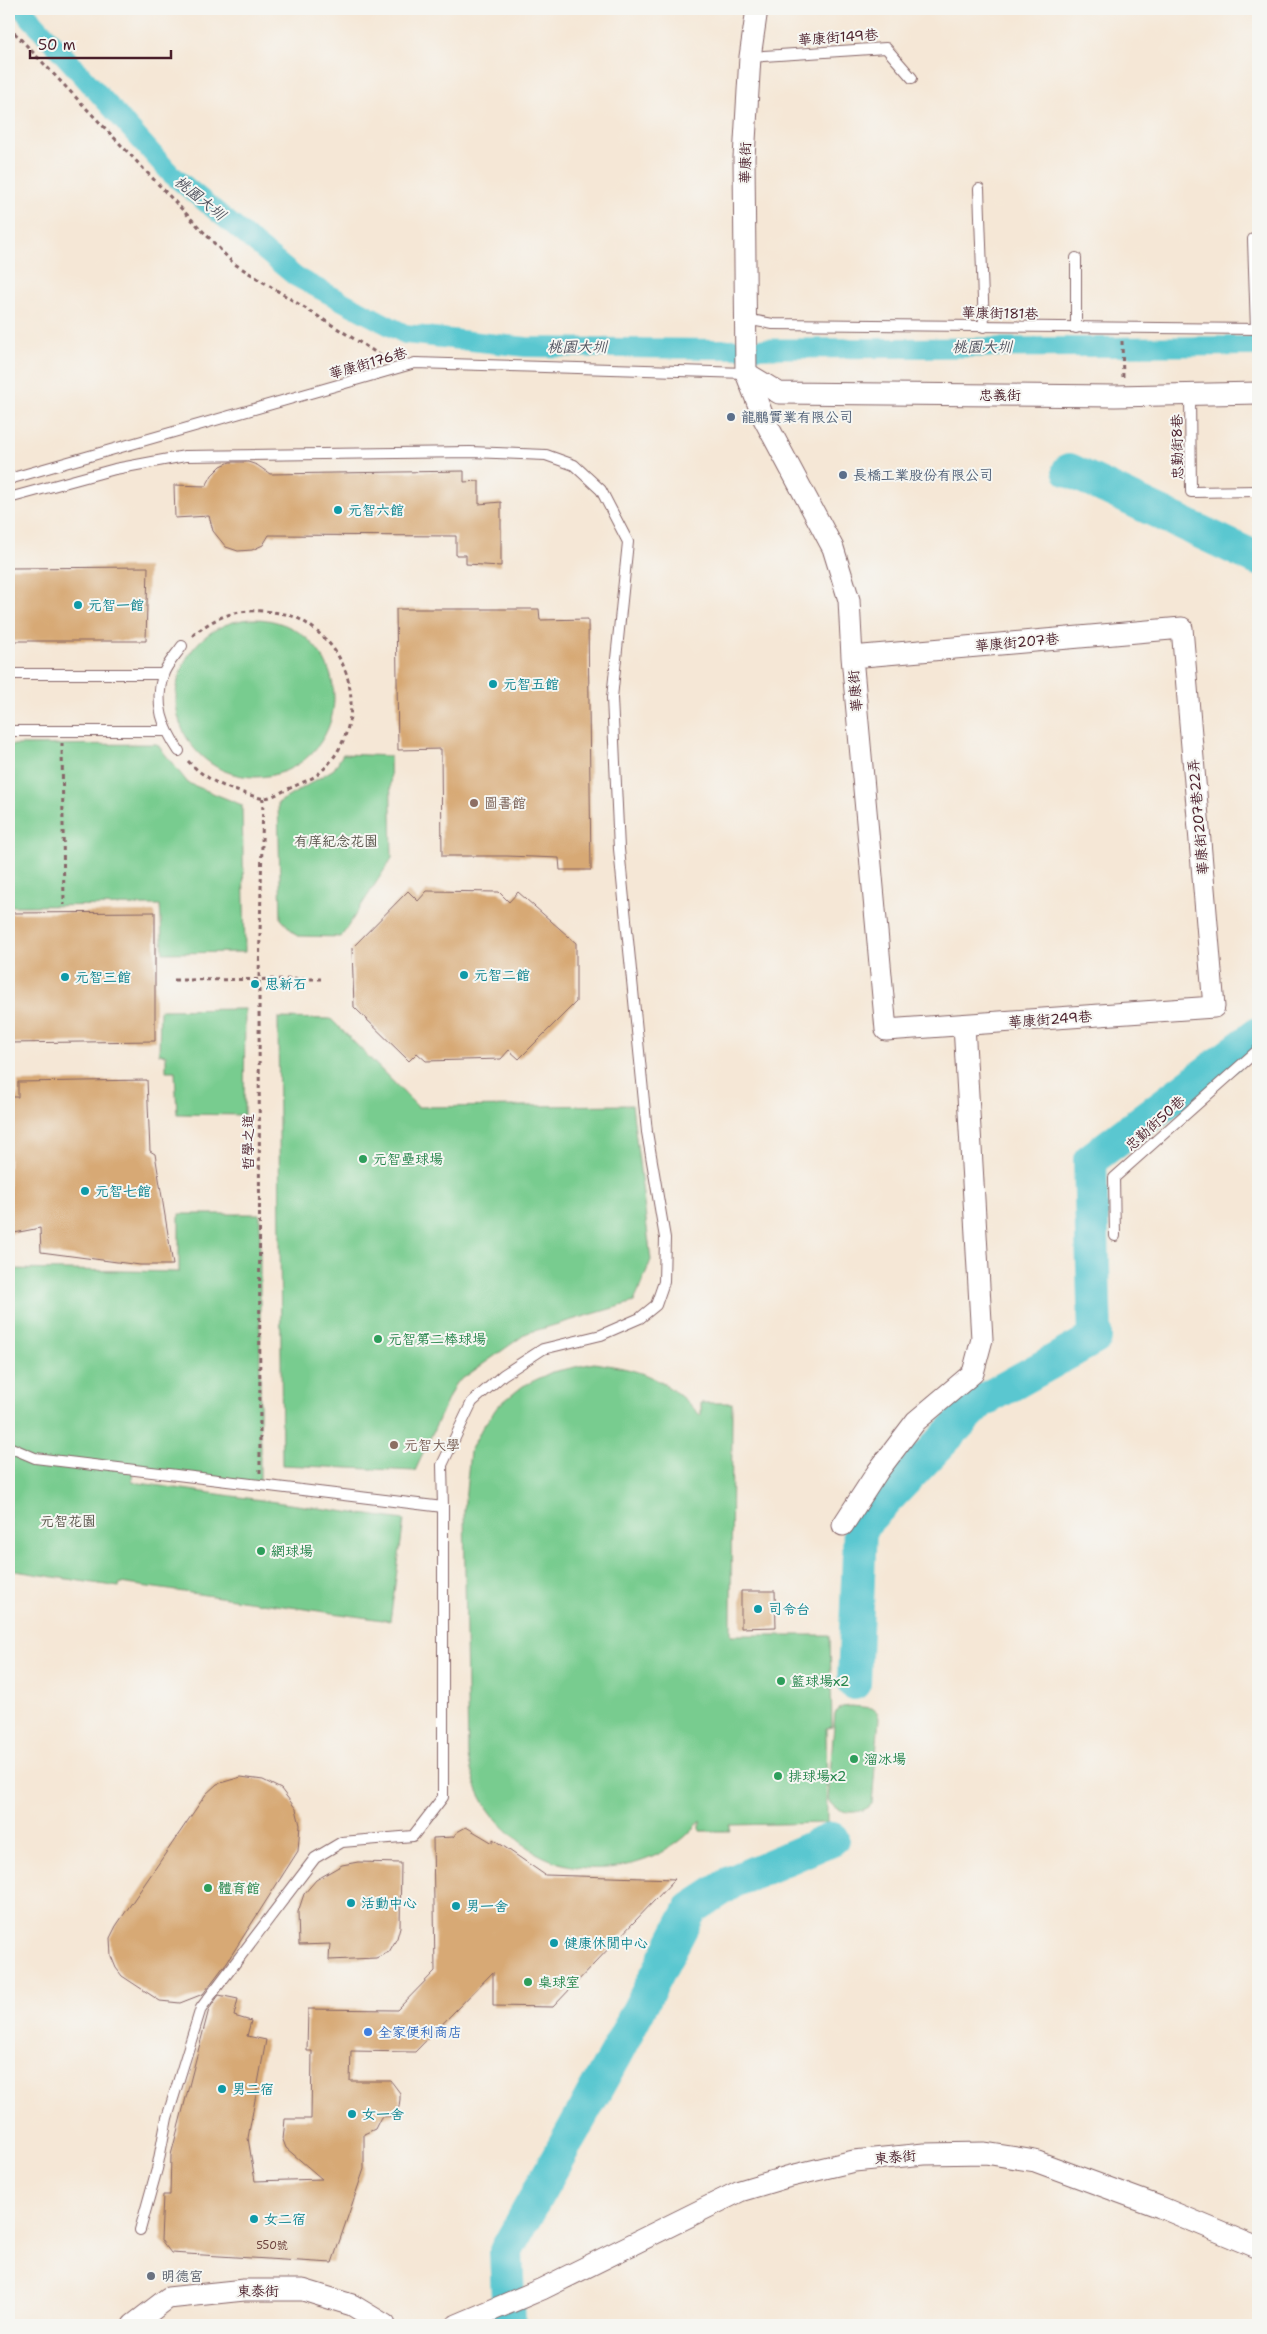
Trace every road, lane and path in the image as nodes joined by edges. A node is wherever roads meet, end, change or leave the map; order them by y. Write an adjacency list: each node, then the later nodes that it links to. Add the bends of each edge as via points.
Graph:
1 (757, 9): 3 (street, 華康街)
2 (9, 27): 13 (path, via 233,263)
3 (750, 57): 4 (lane, 華康街149巷, via 886,48); 8 (street, 華康街, via 744,158)
4 (912, 78)
5 (979, 189): 9 (lane)
6 (1253, 239): 11 (lane)
7 (1076, 258): 10 (lane)
8 (745, 319): 9 (lane, 華康街181巷, via 773,324); 14 (street, 華康街)
9 (984, 327): 10 (lane, 華康街181巷)
10 (1076, 328): 11 (lane, 華康街181巷)
11 (1257, 329)
12 (1122, 334): 15 (path)
13 (400, 368): 14 (lane, 華康街176巷, via 415,364); 18 (lane, 華康街176巷)
14 (746, 373): 17 (street, 忠義街, via 779,393); 23 (street, 華康街, via 764,419 833,548 849,600)
15 (1123, 378)
16 (1258, 393): 17 (street, 忠義街)
17 (1190, 395): 19 (lane, 忠勤街8巷, via 1191,492)
18 (9, 479)
19 (1258, 491)
20 (9, 498): 42 (lane, via 115,468 185,456 470,452 546,455 574,465 601,490 628,542 612,698 619,849 647,1132 665,1238 664,1282 656,1305 640,1318 601,1335 543,1348 503,1375 472,1402 442,1466)
21 (1182, 628): 23 (street, 華康街207巷); 35 (street, 華康街207巷22弄)
22 (182, 646): 25 (lane); 30 (path, via 200,629 226,614 256,609 291,614 312,626 333,647 343,664 352,702 348,731 334,758 316,776)
23 (852, 657): 37 (street, 華康街)
24 (9, 674): 25 (lane)
25 (163, 674): 28 (lane, via 159,704)
26 (9, 730): 27 (lane)
27 (61, 730): 28 (lane); 31 (path)
28 (165, 731): 29 (lane)
29 (179, 751): 30 (path, via 199,772 222,787)
30 (264, 798): 32 (path, 哲學之道)
31 (64, 905)
32 (259, 978): 33 (path); 34 (path); 41 (path, 哲學之道)
33 (321, 979)
34 (174, 980)
35 (1214, 1007): 36 (street, 華康街249巷)
36 (964, 1026): 37 (street, 華康街249巷); 43 (street, via 982,1340 973,1374 916,1420)
37 (886, 1030)
38 (1258, 1050): 39 (lane, 忠勤街50巷, via 1114,1178)
39 (1115, 1236)
40 (9, 1447): 41 (lane, via 35,1458)
41 (260, 1485): 42 (lane)
42 (443, 1507): 44 (lane, via 443,1797 413,1836 342,1842 315,1858 201,2008 167,2118)
43 (843, 1525)
44 (140, 2230)
45 (1258, 2248): 48 (street, 東泰街, via 1160,2207 1035,2162 985,2153 854,2160 740,2191 542,2289)
46 (133, 2325): 47 (street, 東泰街, via 168,2298 244,2290 303,2290 352,2305)
47 (385, 2325)
48 (458, 2325)

